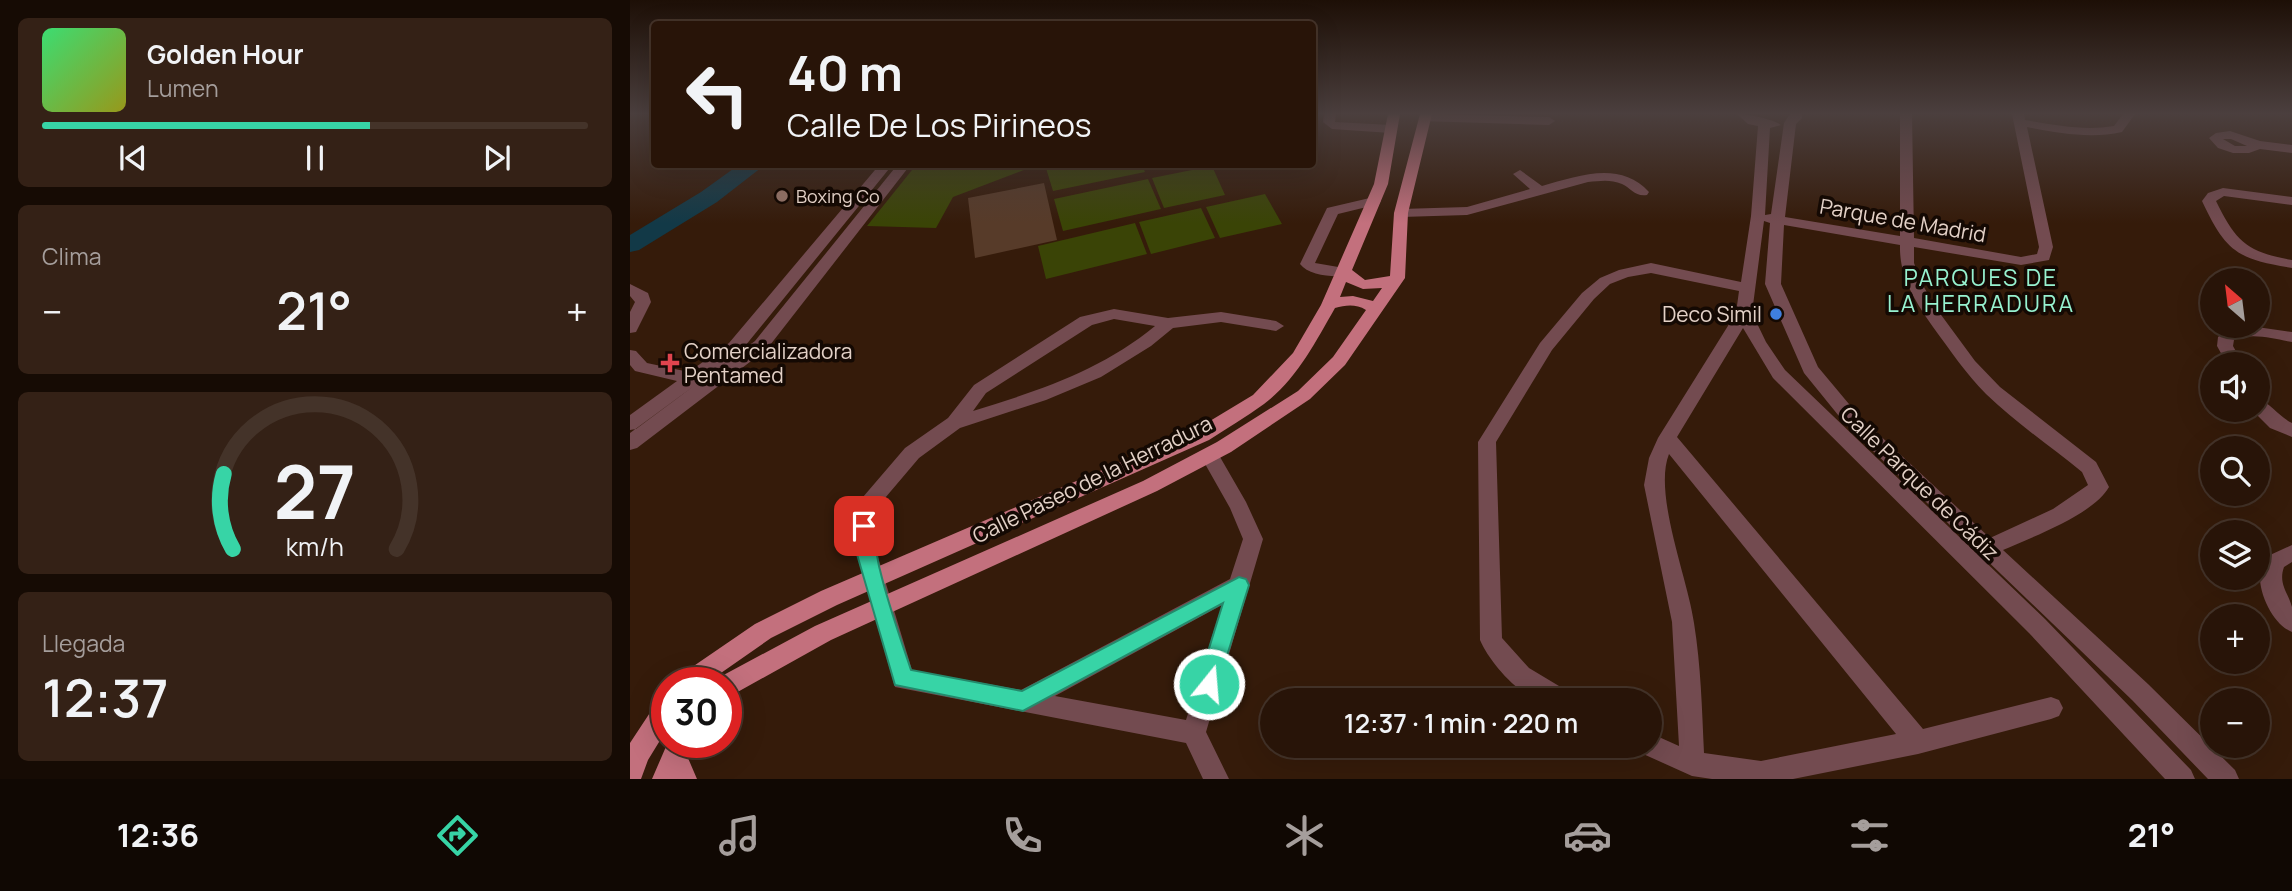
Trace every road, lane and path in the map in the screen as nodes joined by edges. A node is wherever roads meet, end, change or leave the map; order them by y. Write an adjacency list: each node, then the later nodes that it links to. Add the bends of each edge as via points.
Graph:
1 (1387, 150): 12 (main road, Calle Paseo de la Herradura)
2 (1417, 150): 14 (main road)
3 (1762, 150): 15 (street)
4 (1788, 150): 16 (street, Calle Parque de Cádiz)
5 (1906, 150): 17 (street)
6 (2025, 150): 17 (street, Parque de Madrid, via 2046,247 2044,257 2021,261)
7 (884, 168): 26 (street)
8 (902, 168): 24 (street)
9 (1520, 174): 10 (street)
10 (1541, 192): 11 (street, via 1608,176); 14 (street, via 1470,217)
11 (1642, 192)
12 (1374, 201): 19 (main road, Calle Paseo de la Herradura); 19 (street, via 1332,211 1307,264)
13 (2292, 201): 18 (street, via 2223,192 2209,201 2235,246 2264,260)
14 (1401, 214): 20 (main road)
15 (1758, 216): 16 (street, Parque de Madrid); 21 (street)
16 (1778, 220): 17 (street, Parque de Madrid); 34 (street, Calle Parque de Cádiz, via 1773,284)
17 (1907, 242): 44 (street, via 1913,282 1969,365 1994,391 2090,467 2099,487 2082,503 2049,521)
18 (2292, 264)
19 (1345, 272): 20 (main road, via 1353,281 1370,286); 23 (main road, Calle Paseo de la Herradura)
20 (1397, 278): 25 (main road, Calle Paseo de la Herradura)
21 (1748, 288): 27 (street); 52 (street, via 1651,268 1605,281 1546,347 1487,442 1491,640 1520,677)
22 (630, 289): 30 (street, via 642,296 643,302)
23 (1329, 305): 25 (main road, via 1349,299); 46 (main road, Calle Paseo de la Herradura, via 1282,377 1259,399 1202,435)
24 (791, 309): 26 (street); 42 (street, via 743,360)
25 (1376, 309): 43 (main road, Calle Paseo de la Herradura, via 1339,361 1304,395)
26 (765, 311): 36 (street, via 735,348)
27 (1744, 313): 35 (street, Calle Parque de Cádiz); 41 (street)
28 (1168, 323): 29 (street, via 1221,317); 38 (street, via 1145,345 1096,373); 38 (street, via 1114,314 1086,321 980,389)
29 (1276, 326)
30 (630, 328)
31 (2292, 337): 32 (street, via 2233,332 2226,337)
32 (2228, 352)
33 (630, 355): 36 (street, via 640,367)
34 (1810, 369): 35 (street); 44 (street, Calle Parque de Cádiz, via 1853,421)
35 (1779, 374): 62 (street, Calle Parque de Cádiz, via 2037,626)
36 (692, 379): 39 (street)
37 (2270, 417): 40 (street)
38 (954, 423): 46 (street, via 912,453 864,509 864,544)
39 (630, 424)
40 (2292, 430)
41 (1667, 438): 57 (street); 59 (street, via 1654,485 1683,622)
42 (630, 443)
43 (1209, 455): 47 (street, via 1253,539); 48 (main road, Calle Paseo de la Herradura)
44 (1987, 548): 63 (street, Calle Parque de Cádiz)
45 (2292, 553): 49 (street, via 2278,560 2271,572 2274,596)
46 (872, 579): 48 (street); 50 (main road, Calle Paseo de la Herradura, via 763,631)
47 (1239, 585): 53 (street); 56 (street)
48 (882, 607): 51 (main road, Calle Paseo de la Herradura); 53 (street, via 903,679)
49 (2292, 622)
50 (711, 667)
51 (742, 677)
52 (1540, 688)
53 (1023, 701): 56 (street)
54 (2051, 708): 57 (street)
55 (651, 732): 60 (main road)
56 (1194, 733): 61 (street)
57 (1918, 742): 59 (street, via 1761,773)
58 (1662, 750): 59 (street)
59 (1692, 764)
60 (630, 774)
61 (1216, 779)
62 (2182, 779)
63 (2226, 779)

